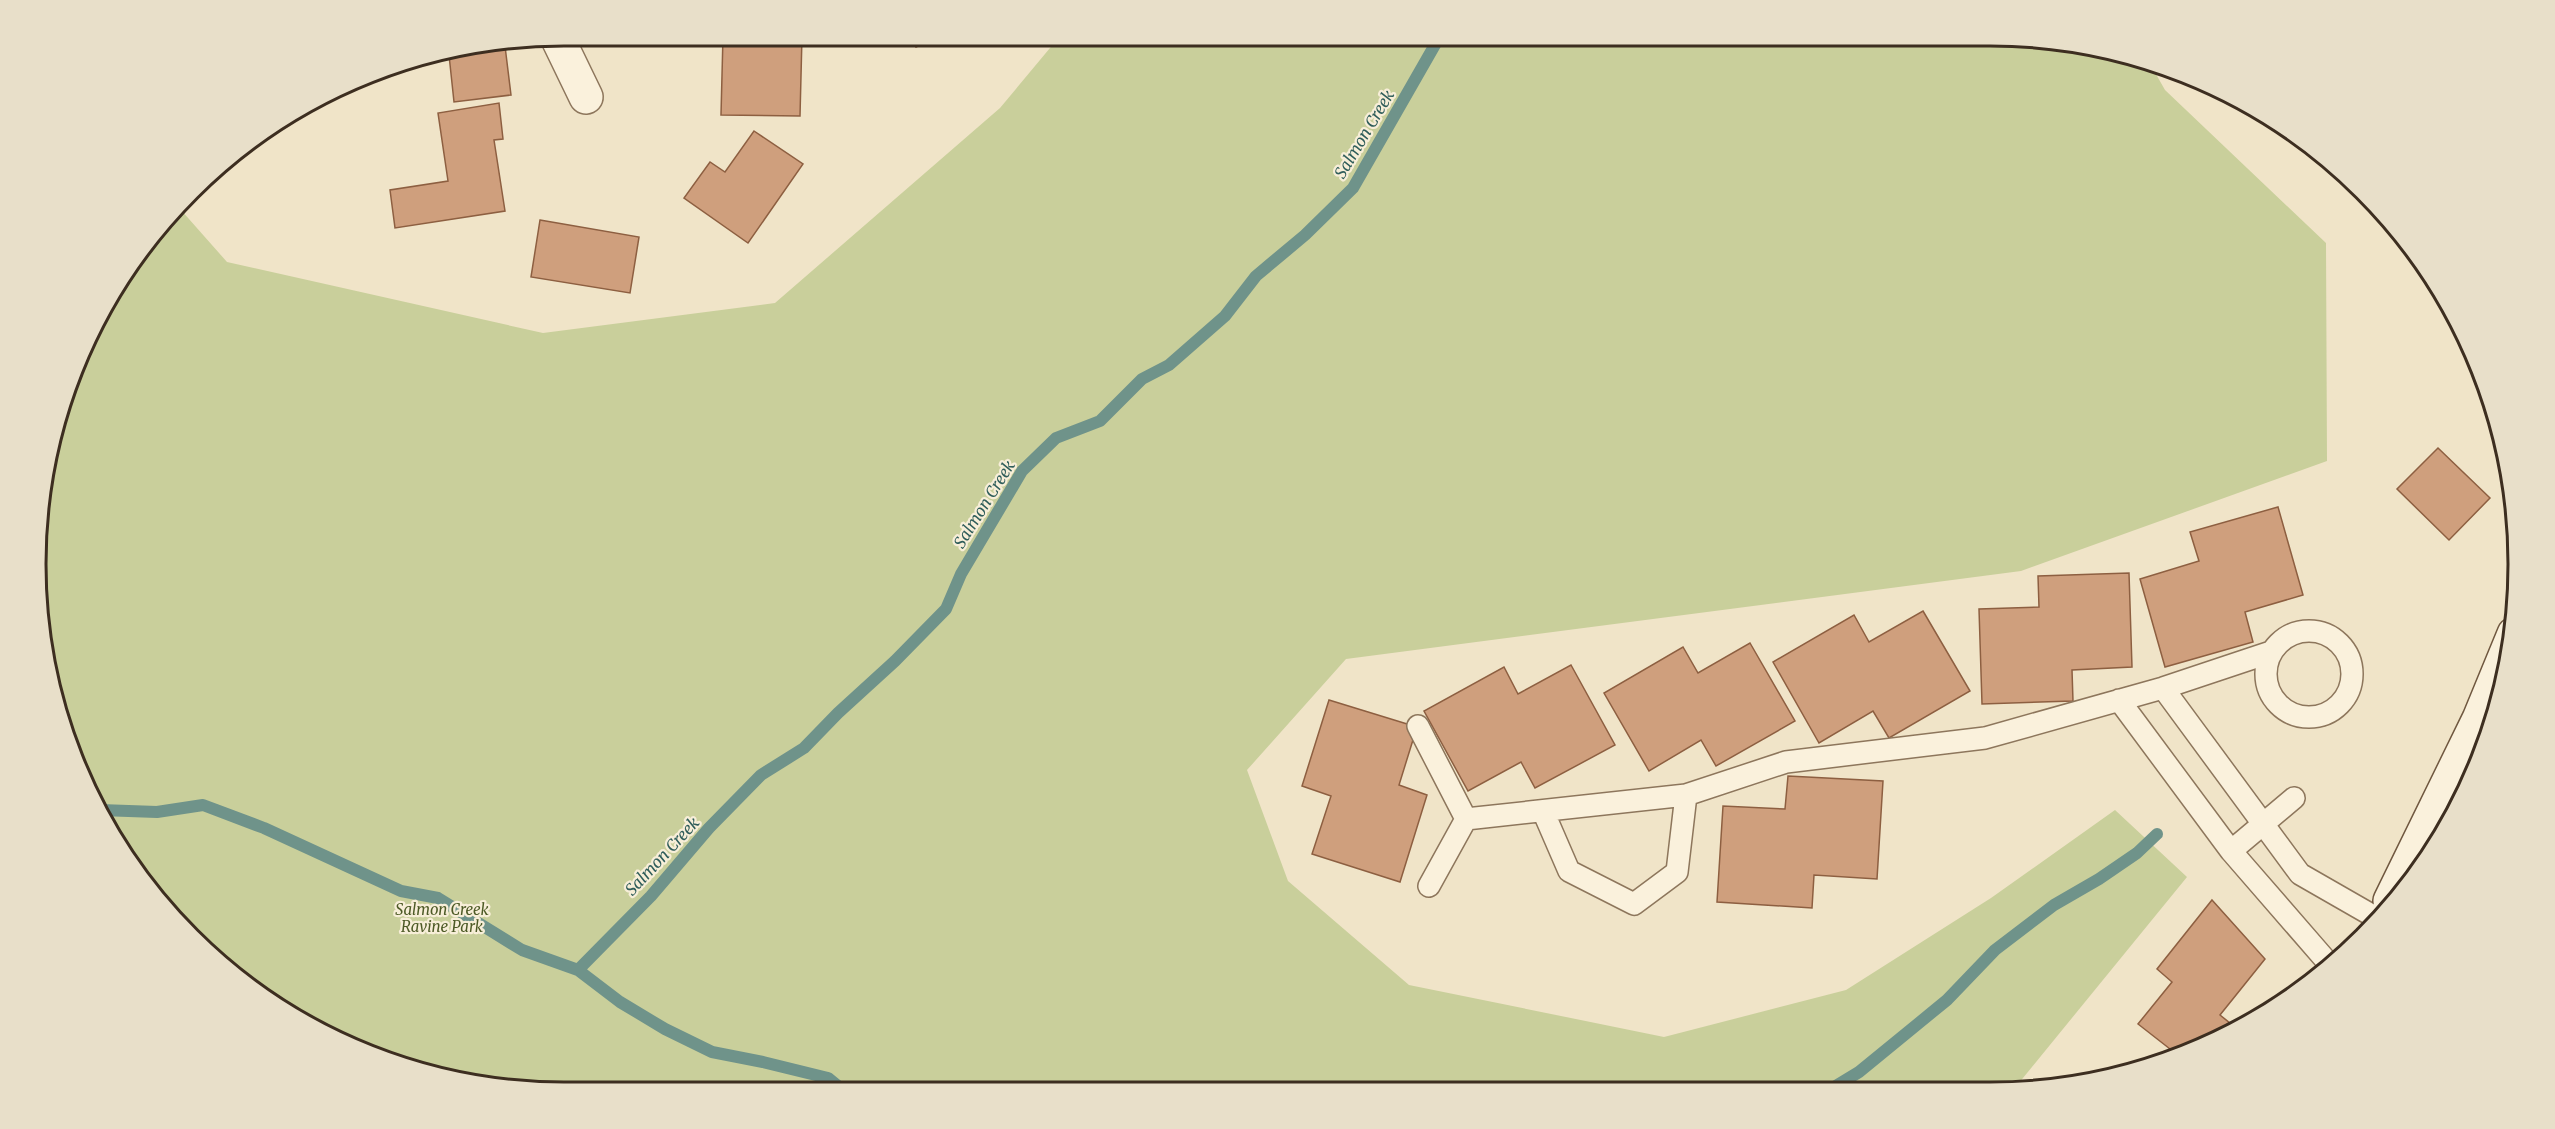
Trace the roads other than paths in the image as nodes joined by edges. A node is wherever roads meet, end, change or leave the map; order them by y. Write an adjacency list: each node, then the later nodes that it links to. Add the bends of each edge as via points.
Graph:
1 (561, 46): 2 (main road)
2 (586, 96)
3 (2271, 652): 3 (lane, via 2279,642 2304,630 2330,636 2340,644 2352,669 2347,695 2324,714 2309,717 2281,707 2271,696 2266,674); 5 (lane)
4 (2496, 677): 14 (main road)
5 (2163, 688): 6 (lane); 12 (lane)
6 (2119, 700): 8 (lane, via 1985,738 1786,762); 13 (lane)
7 (1418, 726): 11 (lane)
8 (1686, 795): 10 (lane); 10 (lane, via 1677,872 1634,904 1569,872)
9 (2294, 798): 12 (lane)
10 (1543, 811): 11 (lane)
11 (1466, 819): 15 (lane)
12 (2263, 824): 13 (lane); 16 (lane, via 2300,874)
13 (2231, 851): 17 (lane)
14 (2399, 882)
15 (1429, 886)
16 (2372, 914)
17 (2325, 959)

